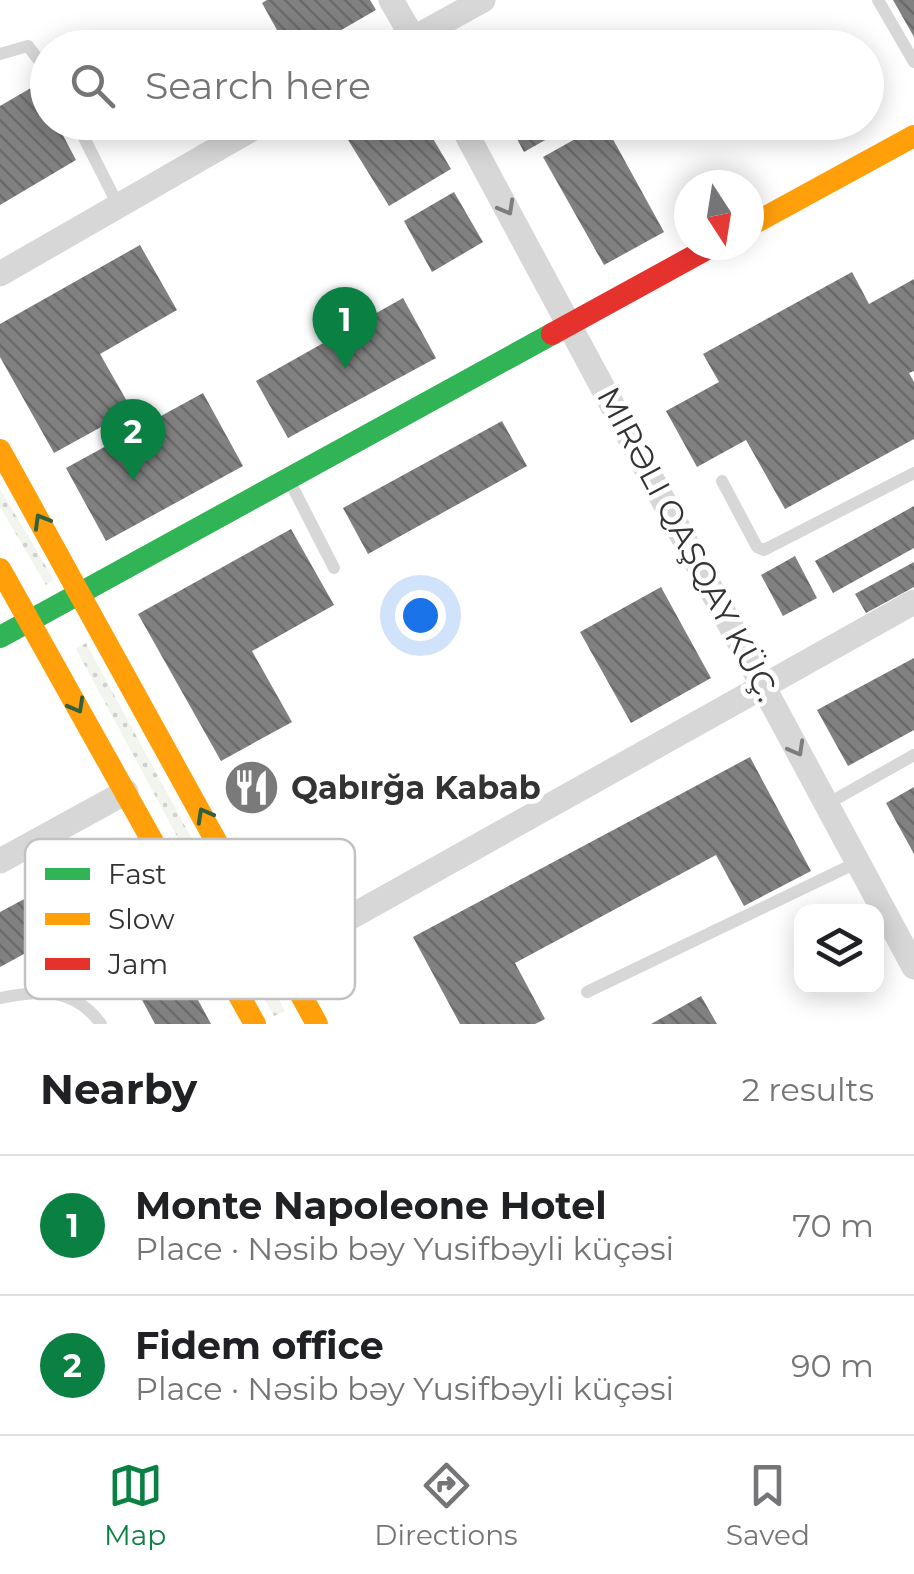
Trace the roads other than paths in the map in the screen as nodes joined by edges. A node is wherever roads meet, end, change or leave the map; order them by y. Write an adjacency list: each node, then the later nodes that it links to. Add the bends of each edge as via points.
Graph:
1 (391, 0): 4 (street)
2 (483, 0): 5 (street)
3 (878, 0): 8 (lane)
4 (403, 30)
5 (433, 30)
6 (30, 49): 7 (lane)
7 (0, 54)
8 (914, 62)
9 (914, 136): 14 (street)
10 (85, 140): 13 (lane)
11 (233, 140): 13 (street)
12 (470, 140): 17 (street, MIRƏLI QAŞQAY KÜÇ., one-way to 17)
13 (118, 206): 16 (street)
14 (764, 218)
15 (686, 260): 17 (street)
16 (0, 274)
17 (571, 323): 20 (street); 28 (street, MIRƏLI QAŞQAY KÜÇ.)
18 (0, 450): 24 (street, one-way to 18)
19 (914, 473): 21 (lane, via 764,550 756,547)
20 (288, 478): 22 (lane); 24 (street)
21 (722, 481)
22 (334, 568)
23 (0, 569): 26 (street)
24 (82, 592): 26 (street); 34 (street, one-way to 24)
25 (914, 602): 28 (street)
26 (30, 620): 27 (street); 30 (street, one-way to 30)
27 (0, 637)
28 (763, 687): 31 (street, MIRƏLI QAŞQAY KÜÇ., one-way to 31); 38 (street)
29 (914, 755): 31 (lane)
30 (126, 792): 32 (street); 33 (street)
31 (826, 804): 37 (street, MIRƏLI QAŞQAY KÜÇ.)
32 (40, 839)
33 (152, 839)
34 (217, 839)
35 (25, 847): 36 (street)
36 (0, 861)
37 (858, 862): 39 (street, MIRƏLI QAŞQAY KÜÇ.); 40 (lane)
38 (355, 915)
39 (914, 966)
40 (586, 992)
41 (25, 996): 42 (lane)
42 (0, 998)
43 (74, 999): 45 (lane)
44 (241, 999): 46 (street)
45 (100, 1024)
46 (255, 1024)

